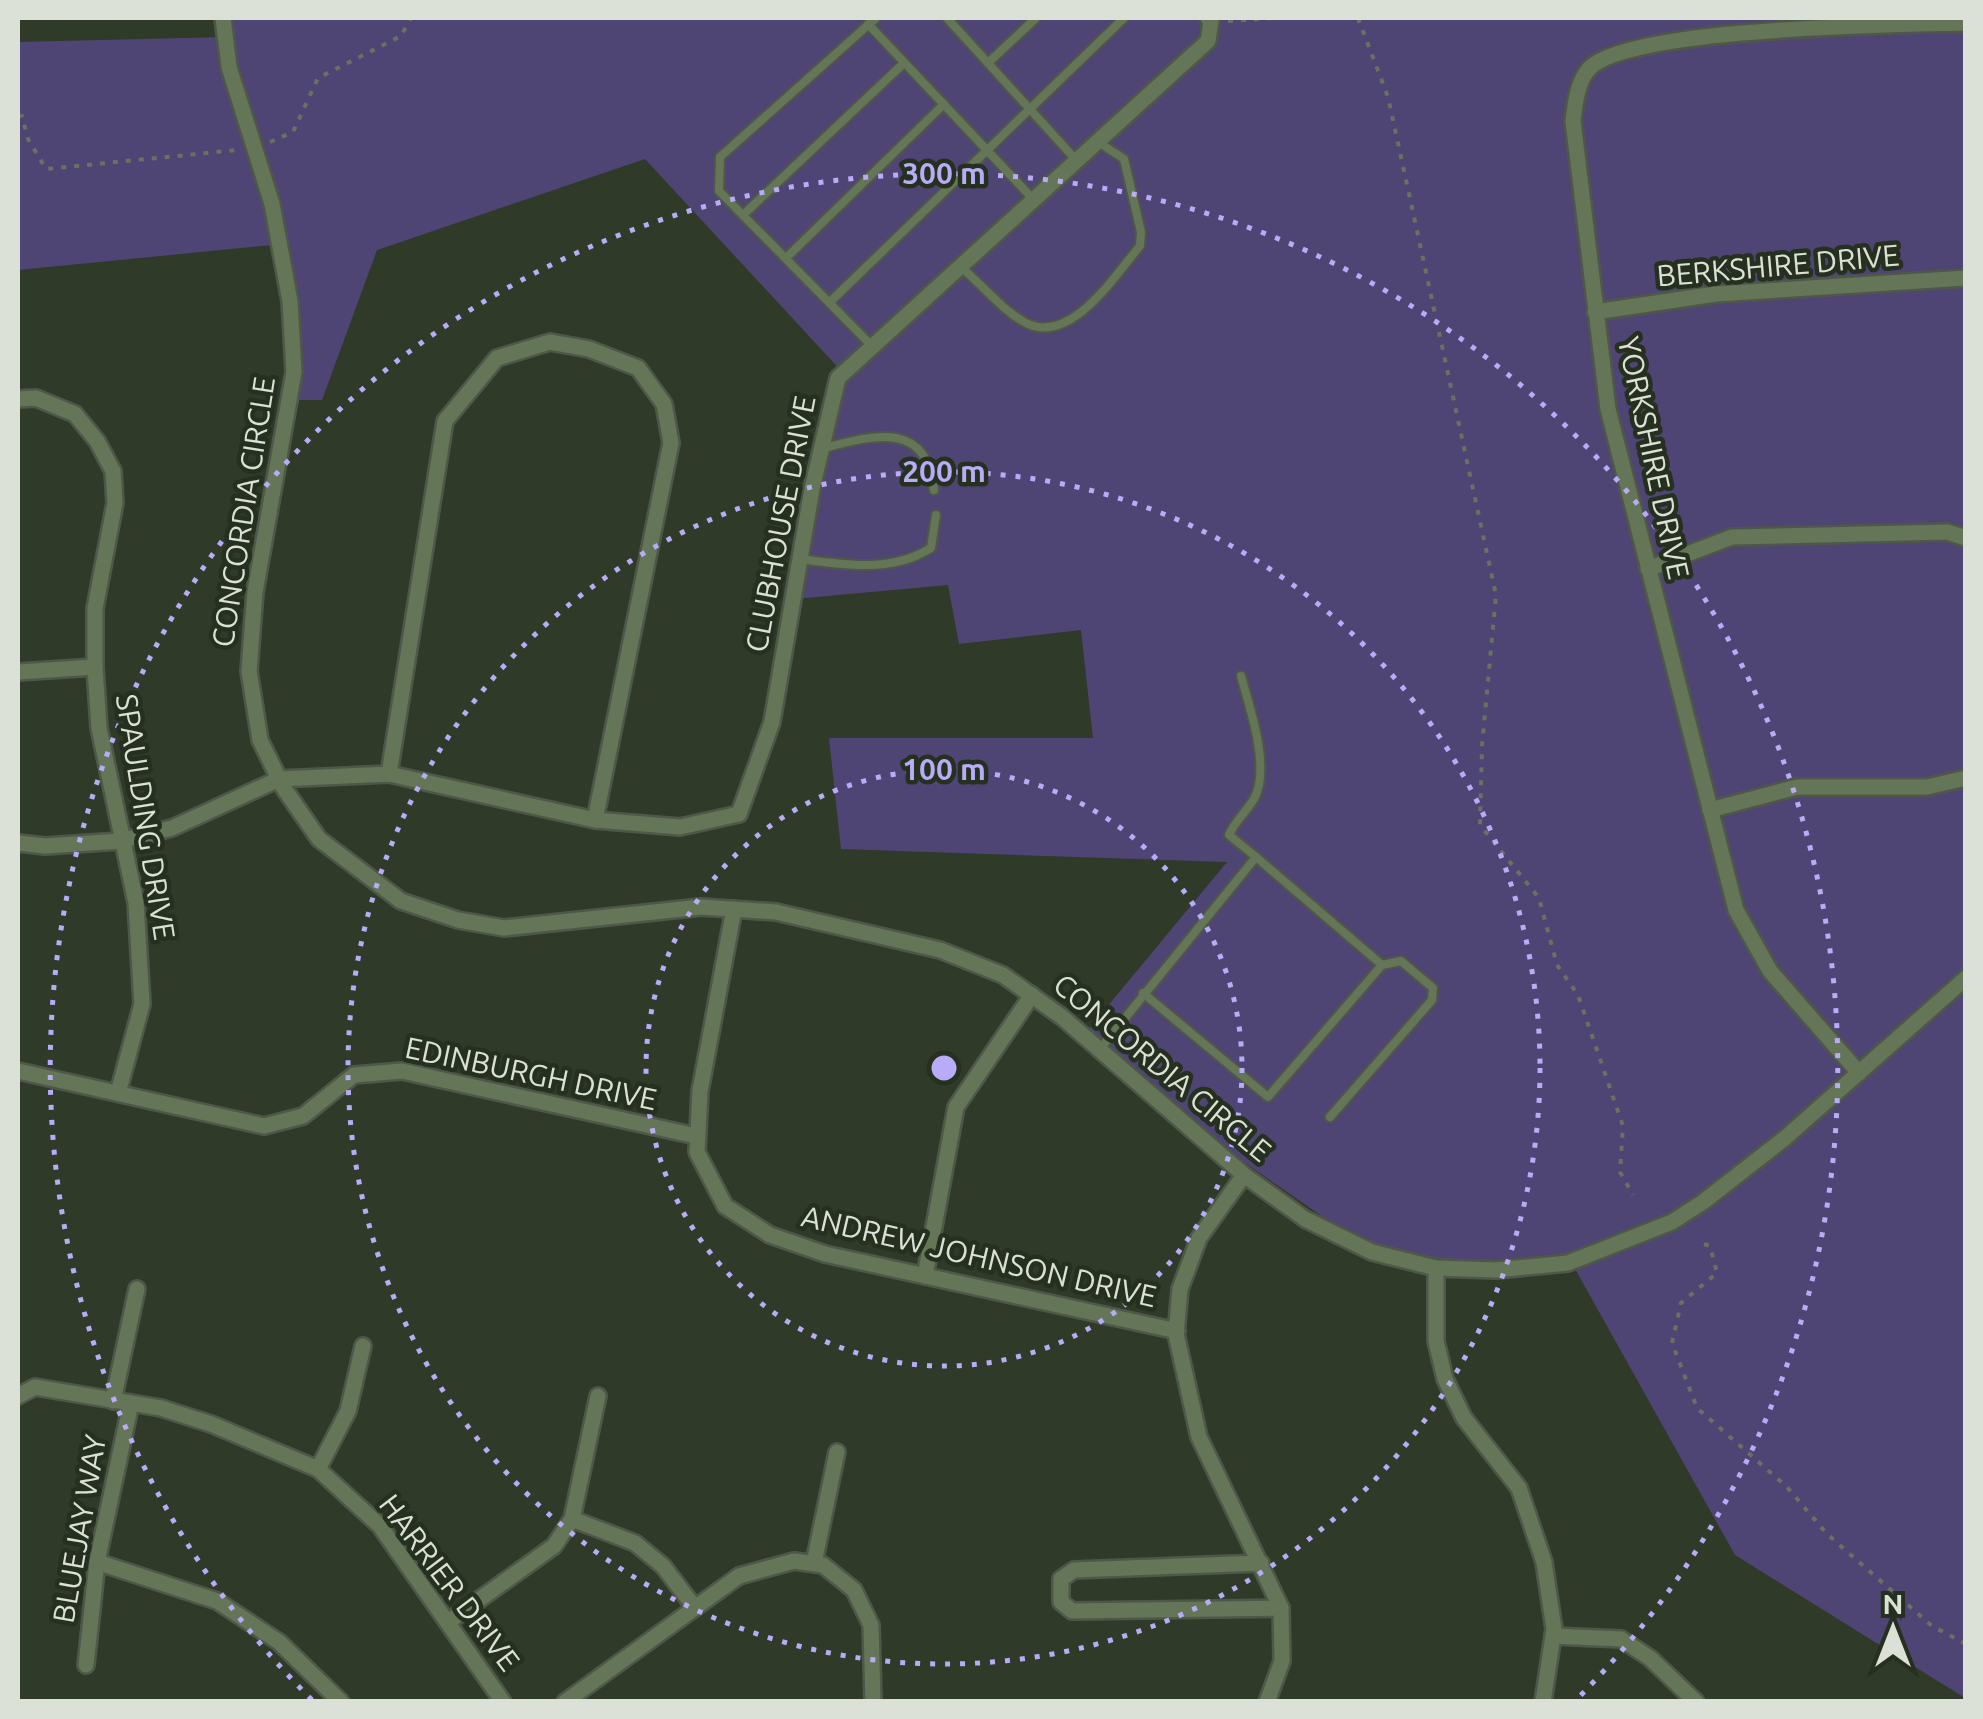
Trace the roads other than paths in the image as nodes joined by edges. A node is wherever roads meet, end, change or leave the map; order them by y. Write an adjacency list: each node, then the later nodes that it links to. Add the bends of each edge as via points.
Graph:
1 (223, 18): 35 (street, CONCORDIA CIRCLE, via 228,67 272,204 290,301 294,372 248,672 260,740)
2 (947, 18): 9 (lane)
3 (1036, 18): 9 (lane)
4 (1124, 18): 11 (lane)
5 (1209, 19): 12 (street, CLUBHOUSE DRIVE, via 1208,41)
6 (872, 21): 8 (lane); 16 (lane, via 720,157 719,191)
7 (1966, 23): 21 (street, YORKSHIRE DRIVE, via 1709,37 1644,46 1588,69 1573,121)
8 (904, 63): 10 (lane); 16 (lane)
9 (988, 63): 11 (lane)
10 (944, 104): 13 (lane); 17 (lane)
11 (1030, 108): 13 (lane); 14 (lane)
12 (1098, 142): 14 (street, CLUBHOUSE DRIVE); 18 (lane, via 1124,159 1140,246 1074,321 1045,329 1026,323)
13 (988, 152): 15 (lane); 20 (lane)
14 (1077, 160): 15 (street, CLUBHOUSE DRIVE)
15 (1034, 200): 18 (street, CLUBHOUSE DRIVE)
16 (743, 215): 17 (lane)
17 (786, 258): 20 (lane)
18 (961, 267): 22 (street, CLUBHOUSE DRIVE)
19 (1966, 278): 21 (street, BERKSHIRE DRIVE, via 1716,294)
20 (830, 302): 22 (lane)
21 (1596, 312): 29 (street, YORKSHIRE DRIVE, via 1608,409)
22 (874, 346): 24 (street, CLUBHOUSE DRIVE, via 838,378)
23 (18, 399): 30 (street, SPAULDING DRIVE, via 36,398 74,414 113,471 116,503 95,608)
24 (821, 449): 25 (lane, via 872,436 905,438 926,455); 28 (street, CLUBHOUSE DRIVE)
25 (934, 490)
26 (936, 515): 28 (lane, via 930,548 912,560 861,567)
27 (1966, 538): 29 (street, via 1948,532 1732,537)
28 (800, 558): 37 (street, CLUBHOUSE DRIVE, via 772,722 739,814 680,827)
29 (1648, 569): 36 (street, YORKSHIRE DRIVE)
30 (95, 667): 31 (street); 38 (street, SPAULDING DRIVE)
31 (18, 672)
32 (1241, 676): 40 (lane, via 1257,733 1259,773 1256,796 1229,836)
33 (389, 774): 35 (street); 37 (street); 37 (street, via 445,421 497,358 550,342 589,348 638,368 664,404 671,444)
34 (1966, 778): 36 (street, via 1927,787 1798,787)
35 (279, 779): 38 (street, via 172,828); 41 (street, CONCORDIA CIRCLE, via 319,840 400,901 458,920 504,928)
36 (1710, 810): 48 (street, YORKSHIRE DRIVE, via 1736,910 1762,956)
37 (595, 820)
38 (123, 840): 39 (street); 49 (street, SPAULDING DRIVE, via 136,903 142,1004)
39 (18, 843)
40 (1256, 857): 42 (lane); 44 (lane)
41 (734, 909): 45 (street, CONCORDIA CIRCLE, via 776,912 940,950 1003,975); 51 (street, ANDREW JOHNSON DRIVE)
42 (1382, 965): 44 (lane, via 1268,1097); 50 (lane, via 1402,960 1432,988 1432,1000)
43 (1966, 978): 48 (street, CONCORDIA CIRCLE)
44 (1143, 992): 46 (lane)
45 (1032, 995): 46 (street, CONCORDIA CIRCLE); 54 (street, via 956,1107)
46 (1100, 1050): 52 (street, CONCORDIA CIRCLE)
47 (18, 1071): 49 (street, EDINBURGH DRIVE)
48 (1859, 1073): 53 (street, CONCORDIA CIRCLE, via 1703,1202 1642,1236 1568,1262)
49 (118, 1093): 51 (street, EDINBURGH DRIVE, via 264,1126 302,1116 354,1075 402,1071)
50 (1330, 1117)
51 (696, 1136): 54 (street, ANDREW JOHNSON DRIVE, via 696,1152 726,1206 770,1235)
52 (1244, 1175): 53 (street, CONCORDIA CIRCLE, via 1305,1218 1372,1252); 56 (street, via 1199,1238 1180,1289)
53 (1436, 1268): 71 (street, via 1436,1341 1445,1379 1464,1418 1519,1488 1544,1562)
54 (925, 1276): 56 (street, ANDREW JOHNSON DRIVE)
55 (138, 1289): 60 (street)
56 (1176, 1332): 67 (street, via 1198,1437)
57 (363, 1346): 63 (street, via 348,1411)
58 (19, 1393): 60 (street, HARRIER DRIVE, via 35,1387)
59 (598, 1396): 64 (street)
60 (113, 1400): 61 (street, HARRIER DRIVE)
61 (130, 1404): 63 (street, HARRIER DRIVE, via 210,1424); 65 (street, BLUEJAY WAY)
62 (837, 1452): 66 (street)
63 (318, 1469): 70 (street, HARRIER DRIVE, via 380,1526)
64 (572, 1519): 68 (street, via 635,1544 663,1566); 70 (street, via 554,1546)
65 (97, 1562): 72 (street, BLUEJAY WAY); 73 (street, via 217,1601 279,1642)
66 (814, 1563): 68 (street, via 794,1561 740,1576); 76 (street, via 854,1590 871,1625)
67 (1261, 1563): 69 (street); 69 (street, via 1074,1570 1061,1579 1061,1602 1072,1611)
68 (695, 1608): 75 (street)
69 (1281, 1608): 77 (street, via 1282,1661)
70 (448, 1622): 74 (street, HARRIER DRIVE)
71 (1553, 1636): 78 (street); 79 (street, via 1622,1639)
72 (86, 1665)
73 (341, 1702)
74 (502, 1702)
75 (565, 1702)
76 (873, 1702)
77 (1267, 1702)
78 (1543, 1702)
79 (1696, 1702)

